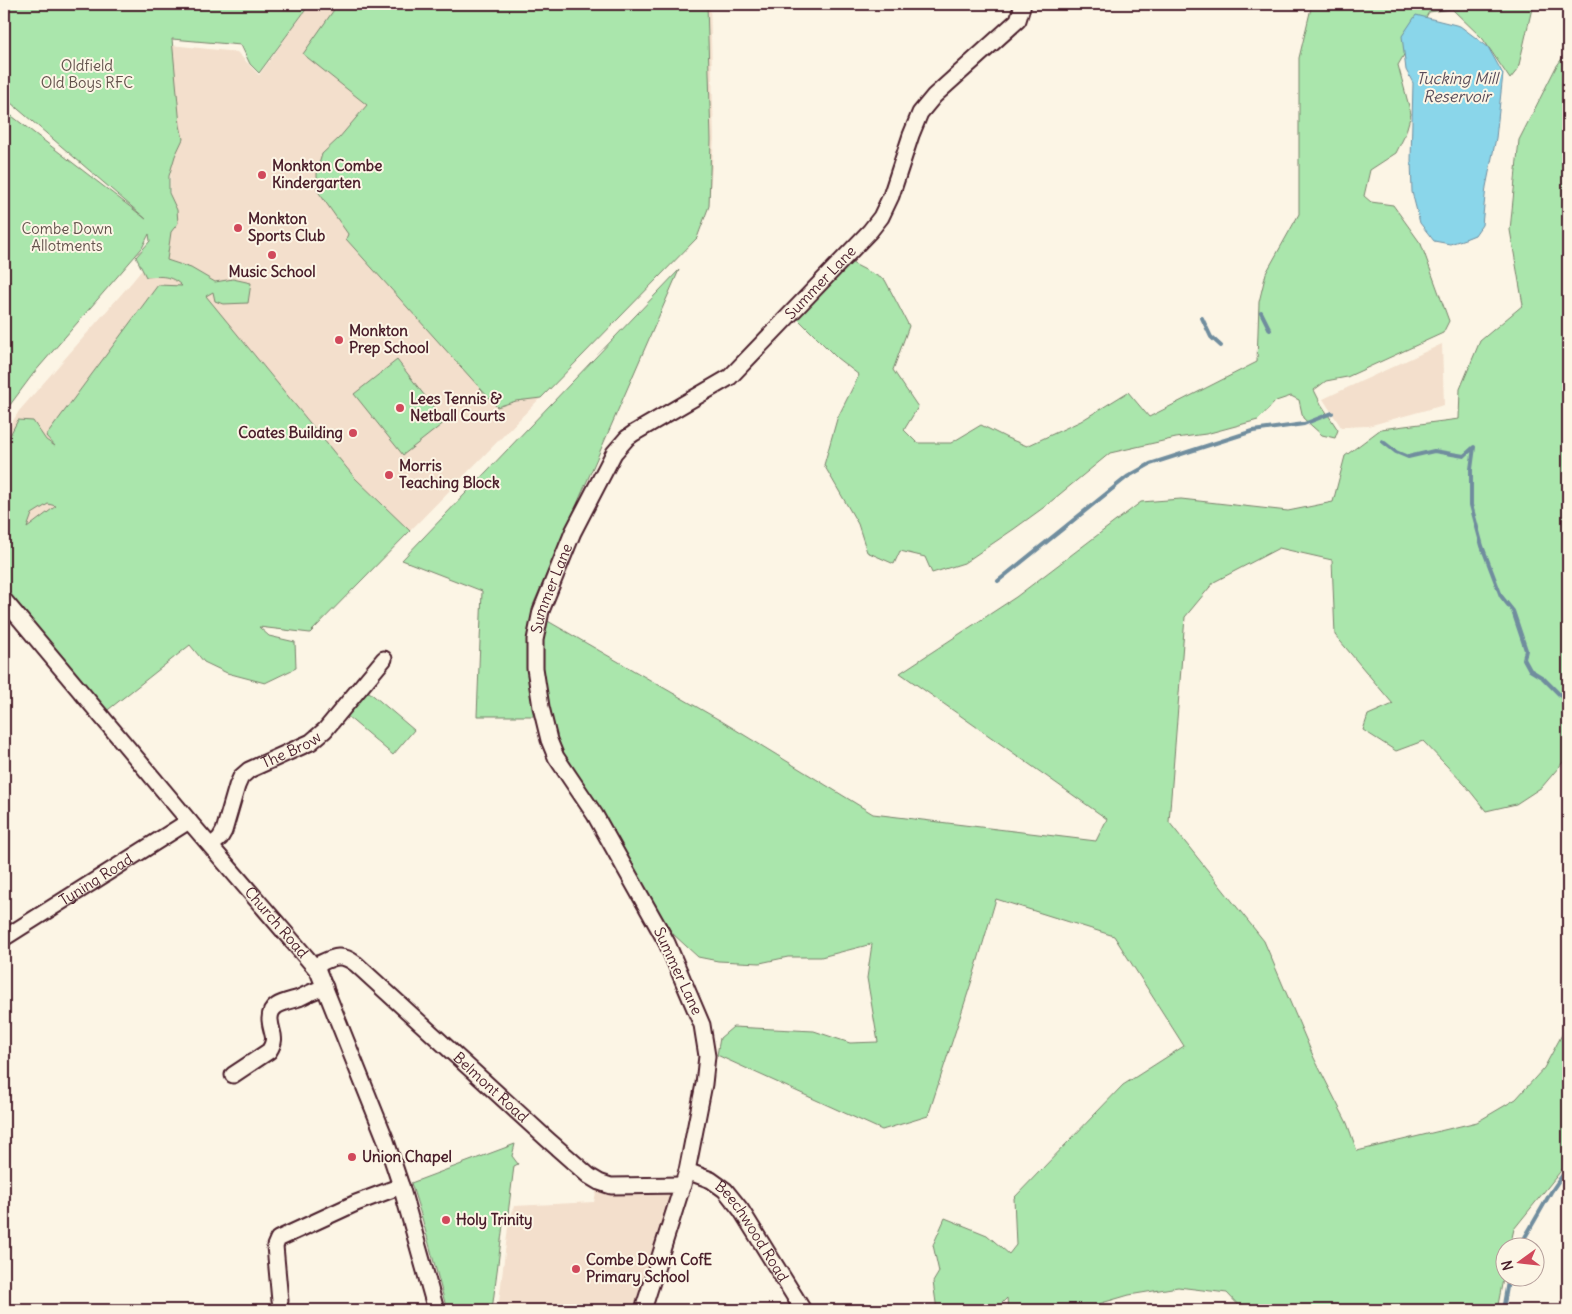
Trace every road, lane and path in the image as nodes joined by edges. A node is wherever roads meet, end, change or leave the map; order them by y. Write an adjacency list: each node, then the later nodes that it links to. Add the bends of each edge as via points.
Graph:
1 (1023, 4): 10 (street, Summer Lane, via 1018,20 934,96 920,113 891,196 870,231 730,377 627,438 614,453 573,532 541,611 535,640 535,668 549,740 666,942 702,1025 707,1056 704,1084)
2 (4, 600): 4 (street, Church Road)
3 (384, 659): 5 (street, The Brow, via 325,730 310,742 249,770 241,777 226,828)
4 (189, 821): 5 (street, Church Road); 6 (street, Tyning Road)
5 (211, 846): 7 (street, Church Road)
6 (4, 938)
7 (314, 966): 8 (street, Church Road); 10 (street, Belmont Road, via 347,957 547,1139 599,1182 611,1186)
8 (325, 987): 9 (street, via 278,1005 270,1020 274,1037 269,1051); 11 (street, Church Road)
9 (233, 1075)
10 (685, 1178): 14 (street, Summer Lane); 15 (street, Beechwood Road, via 711,1180 725,1190 741,1210)
11 (401, 1186): 12 (street, via 278,1239 275,1246); 13 (street, Church Road)
12 (280, 1301)
13 (436, 1310)
14 (643, 1310)
15 (803, 1310)

